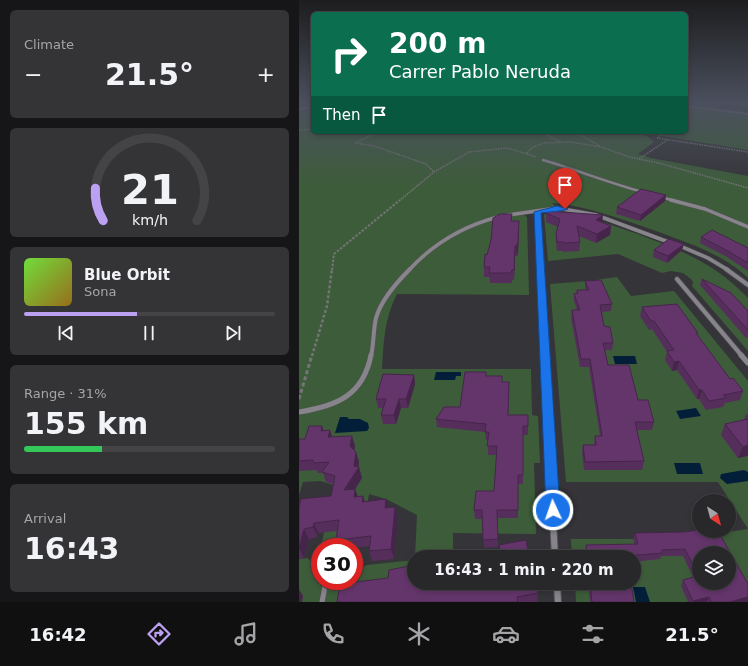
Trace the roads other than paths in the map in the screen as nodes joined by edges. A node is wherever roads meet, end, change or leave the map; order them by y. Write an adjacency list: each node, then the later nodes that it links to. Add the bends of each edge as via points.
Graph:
1 (543, 160): 2 (street)
2 (646, 193)
3 (654, 195): 5 (street, via 705,209)
4 (538, 212): 7 (street, via 557,208 596,215 704,255 730,270); 9 (street, via 508,215 481,222 456,232 427,254 394,285 378,312 371,364 362,383 343,399 320,409); 10 (street)
5 (748, 227)
6 (677, 280): 8 (street)
7 (748, 285)
8 (748, 363)
9 (299, 412)
10 (555, 550)
11 (324, 590): 13 (lane)
12 (557, 590): 14 (street)
13 (322, 602)
14 (558, 602)

